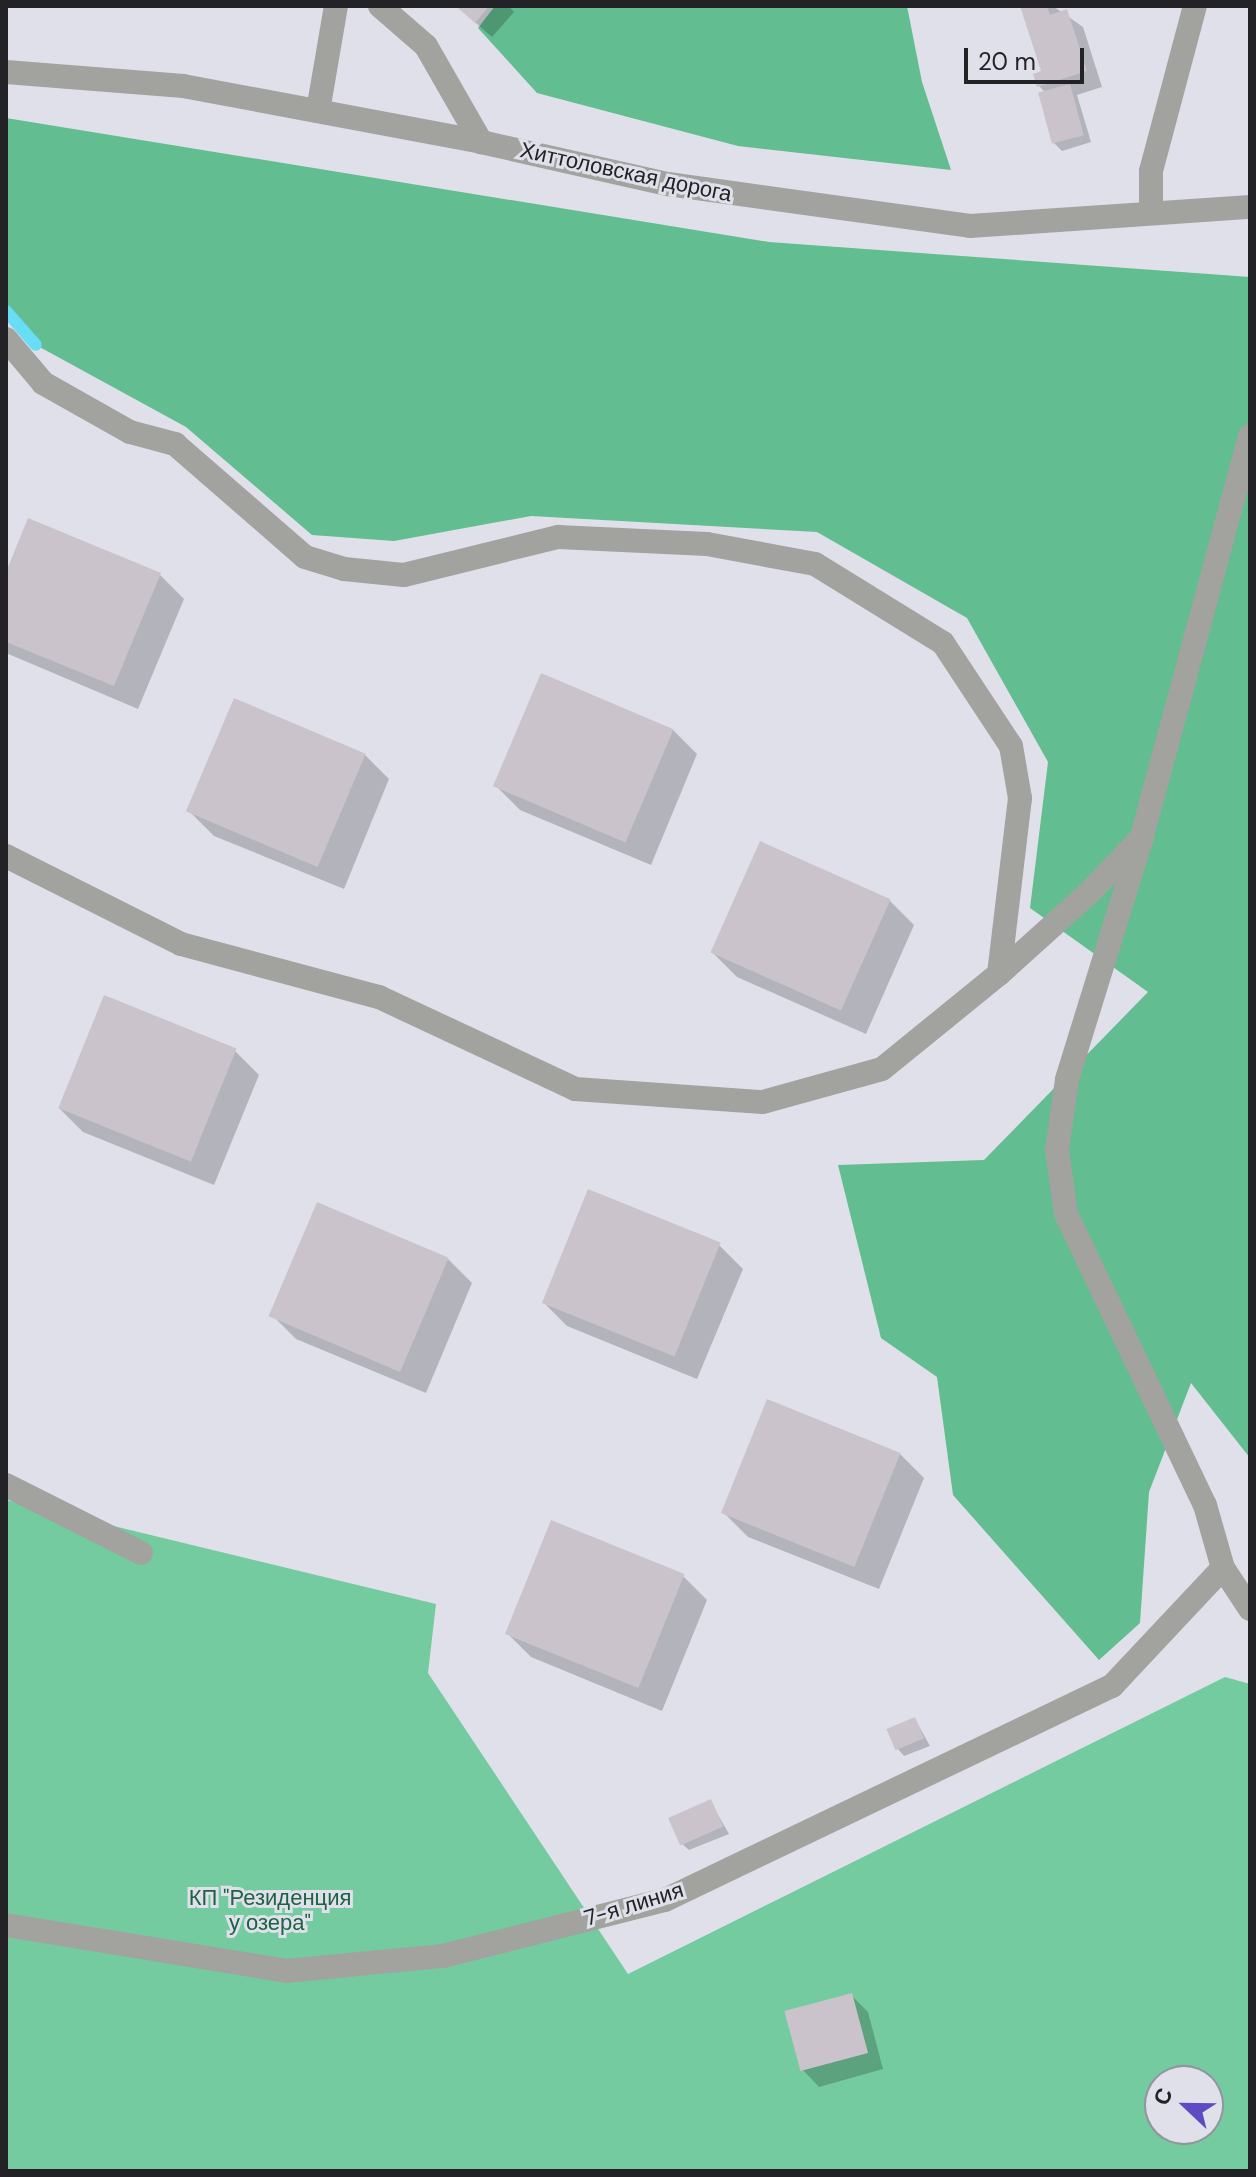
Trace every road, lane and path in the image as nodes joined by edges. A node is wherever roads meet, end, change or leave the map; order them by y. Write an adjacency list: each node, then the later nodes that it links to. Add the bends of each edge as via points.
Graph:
1 (336, 6): 5 (street)
2 (380, 6): 6 (street, via 426,46)
3 (1195, 6): 8 (street, via 1151,171)
4 (6, 72): 5 (street, Хиттоловская дорога, via 183,86)
5 (318, 111): 6 (street, Хиттоловская дорога)
6 (481, 142): 8 (street, Хиттоловская дорога, via 668,184 970,226)
7 (1250, 207): 8 (street, Хиттоловская дорога)
8 (1151, 213)
9 (6, 339): 13 (street, via 43,383 130,432 175,444 305,557 404,575 558,537 707,544 815,564 943,643 1011,746 1020,798)
10 (1250, 436): 11 (street)
11 (1142, 837): 13 (street); 16 (street, via 1067,1080 1057,1149 1066,1214 1205,1505)
12 (6, 856): 13 (street, via 181,944 379,997 575,1089 763,1102 882,1069)
13 (999, 974)
14 (6, 1485): 15 (street)
15 (141, 1553)
16 (1223, 1568): 17 (street); 18 (street, 7-я линия, via 1112,1686 665,1900 443,1956 286,1971)
17 (1250, 1609)
18 (6, 1925)

